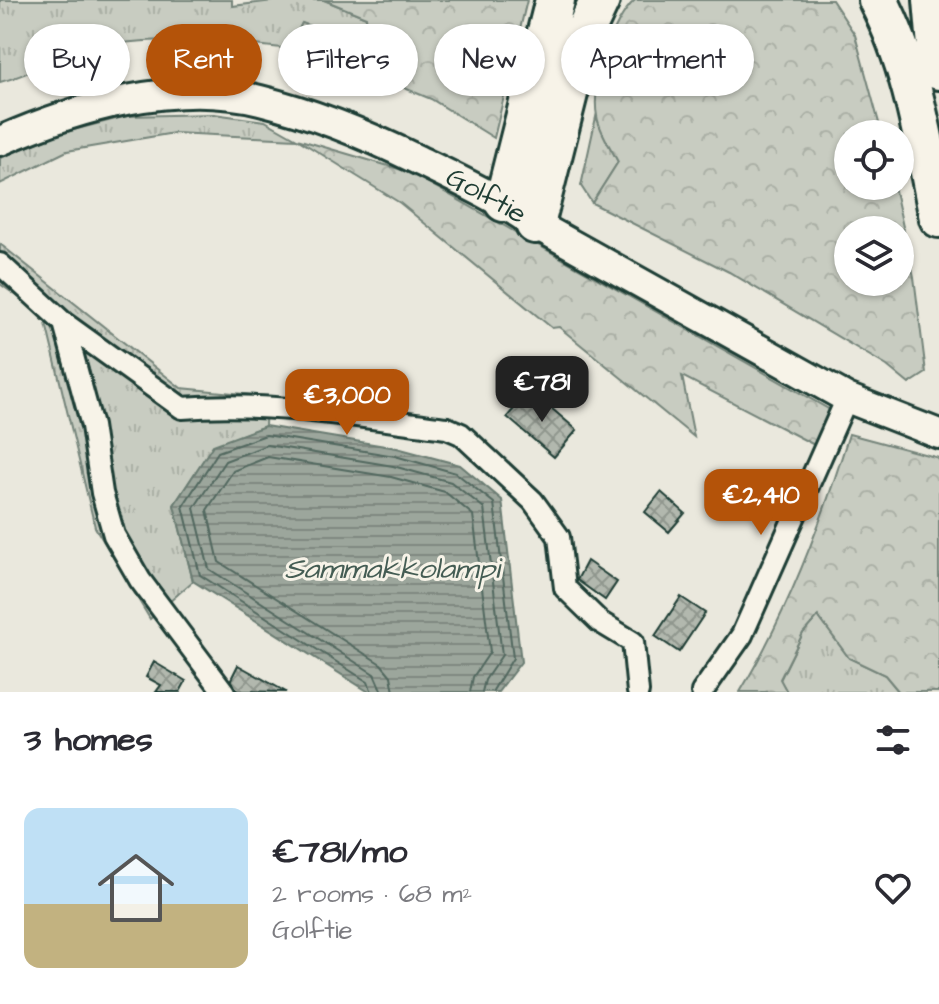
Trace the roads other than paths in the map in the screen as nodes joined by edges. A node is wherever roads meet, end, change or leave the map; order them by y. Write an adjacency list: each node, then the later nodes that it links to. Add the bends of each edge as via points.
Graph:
1 (555, 0): 7 (highway)
2 (600, 0): 9 (highway, via 570,77)
3 (878, 0): 8 (highway, via 896,35 917,110)
4 (933, 0): 5 (highway)
5 (939, 70)
6 (0, 141): 7 (street, Golftie, via 90,108 145,97 202,94 258,99 382,143)
7 (504, 202): 9 (street, Golftie)
8 (939, 218)
9 (535, 224): 12 (street, Golftie)
10 (0, 264): 11 (street)
11 (64, 323): 14 (street, via 114,535 140,580); 15 (street, via 182,408 292,408 461,434 533,501 559,537 565,588 600,622 633,642)
12 (847, 398): 13 (street, Golftie); 16 (street, via 742,635)
13 (939, 434)
14 (224, 692)
15 (638, 692)
16 (702, 692)

